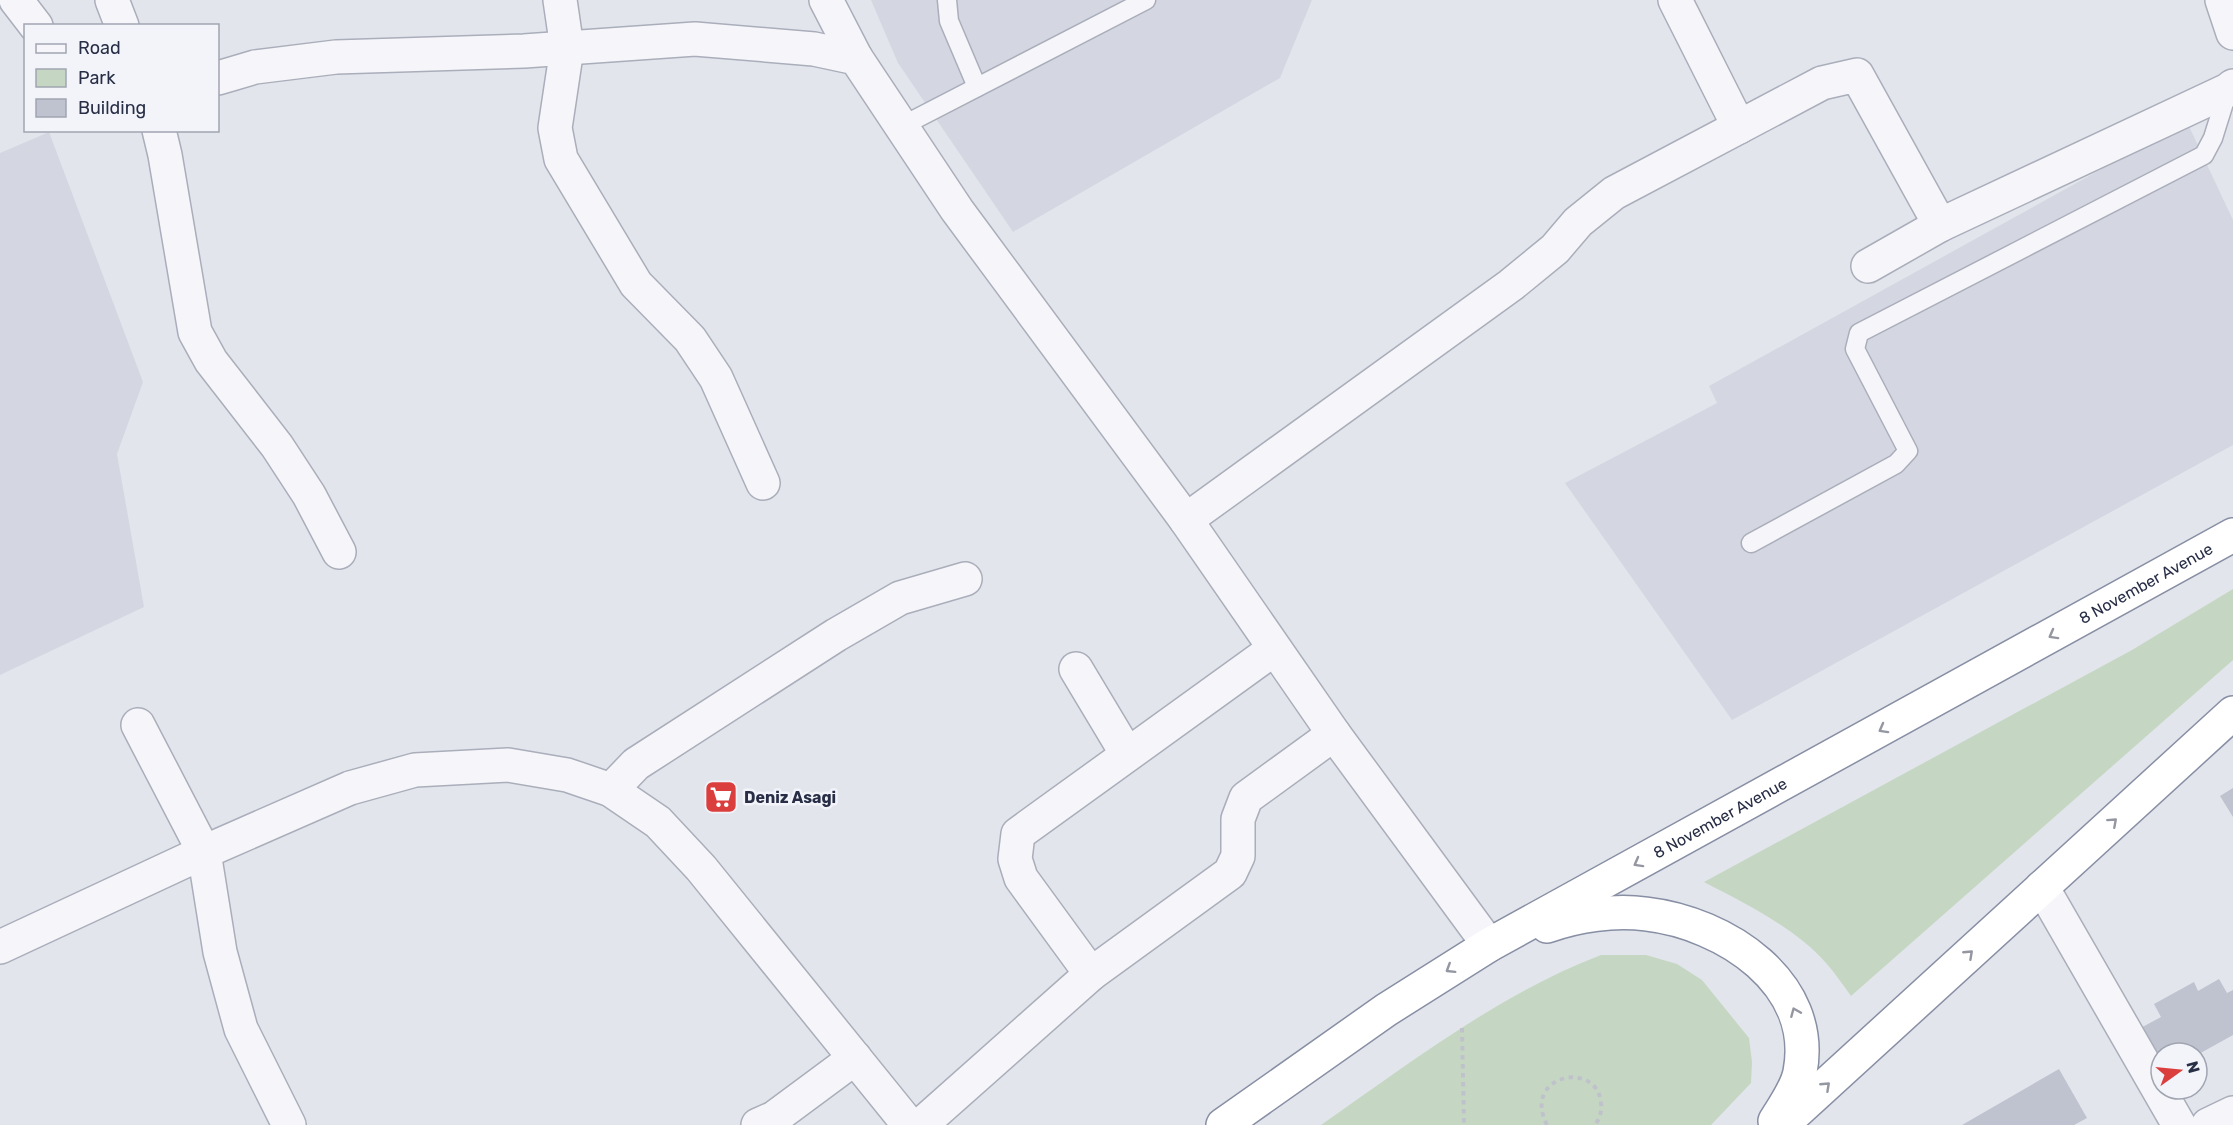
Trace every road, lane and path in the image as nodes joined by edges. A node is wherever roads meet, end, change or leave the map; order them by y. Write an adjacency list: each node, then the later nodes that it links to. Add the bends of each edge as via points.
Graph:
1 (16, 0): 9 (street)
2 (112, 0): 10 (street)
3 (560, 0): 12 (street)
4 (826, 0): 13 (street)
5 (947, 0): 15 (lane, via 949,21)
6 (1146, 0): 15 (lane)
7 (1675, 0): 18 (street)
8 (2222, 0): 11 (street)
9 (34, 24)
10 (121, 24)
11 (2233, 33)
12 (567, 48): 13 (street, via 694,39 814,49); 14 (street, via 336,57 255,67); 22 (street, via 555,128 561,159 636,284 690,339 716,378)
13 (856, 58): 17 (street)
14 (219, 78)
15 (977, 87): 17 (lane)
16 (2231, 88): 20 (street); 25 (lane, via 2204,155 1859,333 1855,349 1908,450 1896,464)
17 (902, 126): 23 (street, via 957,210)
18 (1739, 127): 20 (street, via 1822,82 1857,75); 23 (street, via 1614,193 1510,285)
19 (159, 132): 26 (street, via 195,332 211,361 277,446)
20 (1940, 225): 21 (street)
21 (1868, 266)
22 (763, 483)
23 (1186, 520): 28 (street)
24 (2233, 535): 37 (highway, 8 November Avenue, one-way to 37)
25 (1751, 543)
26 (339, 552)
27 (965, 579): 34 (street, via 900,598 836,635 636,764)
28 (1274, 649): 32 (street); 33 (street)
29 (1076, 669): 33 (street)
30 (2233, 713): 36 (highway, one-way to 30)
31 (138, 725): 35 (street)
32 (1334, 734): 37 (street); 39 (street, via 1246,798 1238,819 1239,856 1230,873)
33 (1127, 754): 39 (street, via 1018,834 1015,859 1021,878)
34 (611, 790): 35 (street, via 567,775 508,765 415,770 350,789); 41 (street, via 658,822 701,868)
35 (204, 852): 38 (street); 43 (street, via 220,952 241,1029)
36 (2042, 887): 52 (highway, one-way to 36); 53 (street)
37 (1488, 945): 47 (highway, 8 November Avenue, one-way to 47, via 1386,1010); 51 (highway, one-way to 37, via 1800,1075 1804,1043 1796,1013 1778,982 1755,959 1724,938 1675,919 1613,914 1569,918)
38 (0, 947)
39 (1091, 974): 46 (street)
40 (1462, 1028): 48 (path)
41 (855, 1058): 44 (street, via 774,1118); 45 (street)
42 (2233, 1113): 54 (street)
43 (289, 1125)
44 (758, 1125)
45 (909, 1125)
46 (921, 1125)
47 (1223, 1125)
48 (1464, 1125)
49 (1547, 1125): 50 (path, via 1541,1103 1545,1091 1563,1078 1575,1077 1586,1080 1601,1099)
50 (1595, 1125)
51 (1773, 1125)
52 (1782, 1125)
53 (2179, 1125)
54 (2208, 1125)

